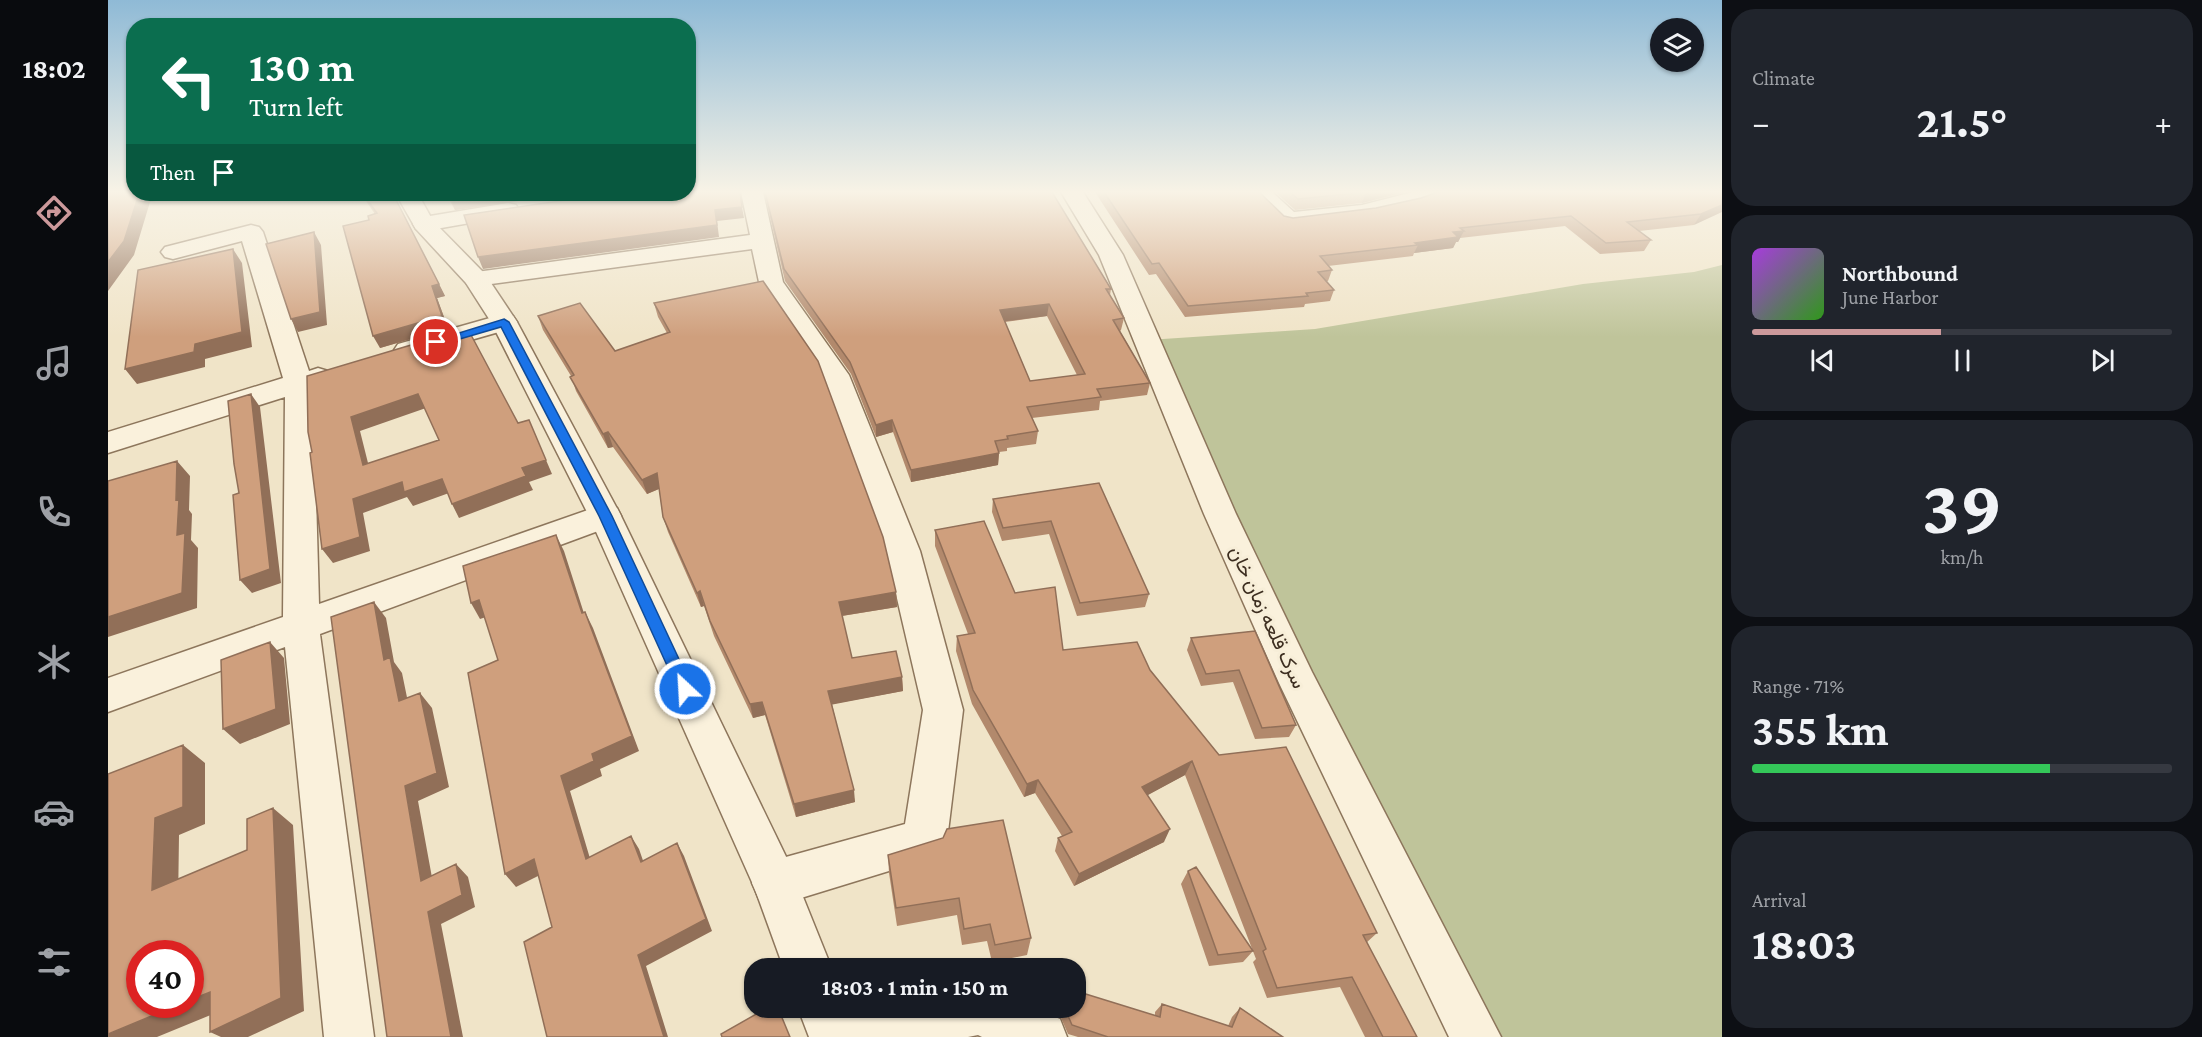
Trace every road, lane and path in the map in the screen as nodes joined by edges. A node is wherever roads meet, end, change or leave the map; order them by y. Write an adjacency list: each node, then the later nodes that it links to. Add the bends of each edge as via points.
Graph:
1 (218, 240): 6 (street)
2 (254, 240): 11 (street)
3 (439, 240): 7 (street)
4 (1102, 240): 23 (street, سرک قلعه زمان خان, via 1298,683)
5 (761, 241): 7 (street); 16 (street, via 771,282 835,375 903,551 943,710 925,840)
6 (173, 252)
7 (476, 279): 8 (street)
8 (504, 322): 9 (street); 13 (street)
9 (379, 359)
10 (344, 369): 11 (street)
11 (299, 382): 12 (street); 14 (street)
12 (108, 443)
13 (605, 516): 14 (street); 16 (street)
14 (301, 625): 15 (street); 19 (street)
15 (108, 695)
16 (775, 883): 17 (street)
17 (804, 958)
18 (827, 1018): 20 (street)
19 (349, 1037)
20 (834, 1037)
21 (844, 1037): 22 (street, via 978,1010)
22 (1042, 1037)
23 (1476, 1037)

